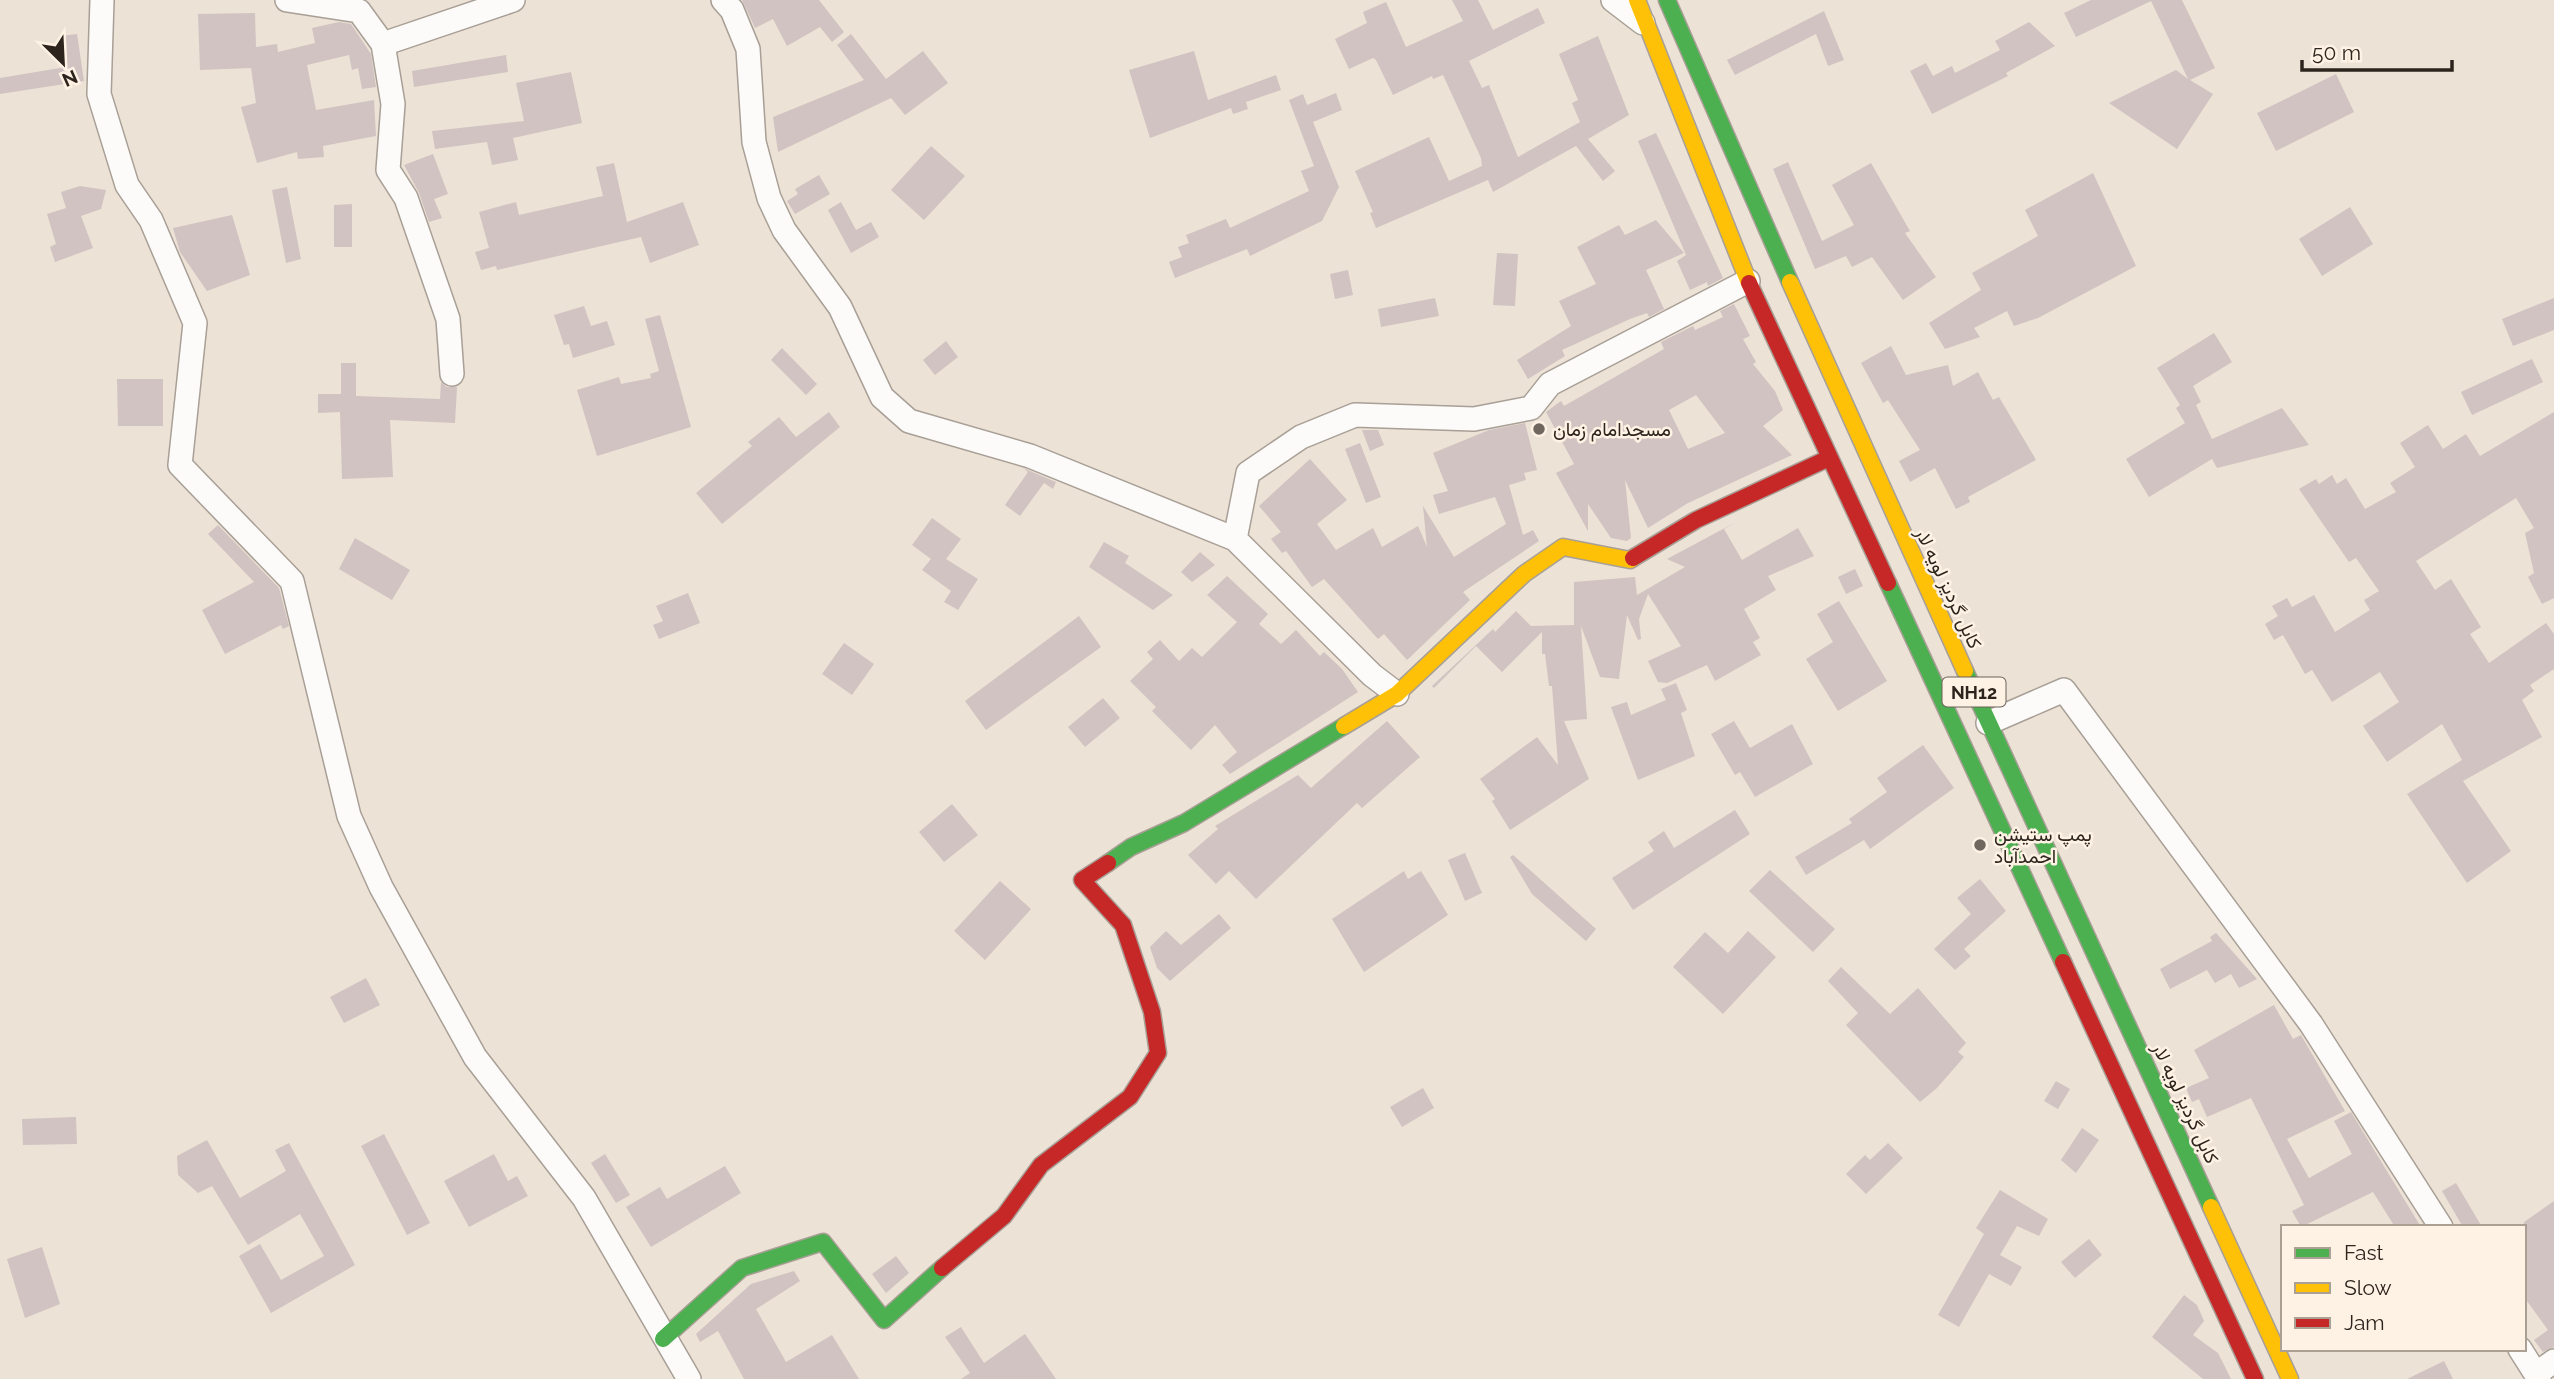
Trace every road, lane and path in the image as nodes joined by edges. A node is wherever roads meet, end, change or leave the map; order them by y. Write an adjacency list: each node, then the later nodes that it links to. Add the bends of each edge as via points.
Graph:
1 (103, 0): 17 (street, via 99,94 127,185 151,220 195,323 180,465 292,581 349,816 381,887 475,1057 583,1198)
2 (287, 0): 9 (street, via 359,11)
3 (513, 0): 9 (street)
4 (723, 0): 13 (street, via 748,49 754,142 768,198 784,230 840,307 882,397 909,421 1030,456)
5 (1613, 0): 8 (street)
6 (1637, 0): 8 (main road, NH12)
7 (1667, 0): 15 (main road, کابل گردیز لویه لار / NH12, via 1870,466)
8 (1648, 26): 10 (main road, NH12)
9 (383, 44): 11 (street, via 393,104 388,170 405,198 448,319)
10 (1748, 281): 12 (main road, NH12); 13 (street, via 1550,384 1531,408 1474,419 1356,415 1301,437 1248,473)
11 (452, 374)
12 (1829, 458): 14 (main road, via 1696,520 1630,560 1563,547 1524,574); 21 (main road, NH12)
13 (1235, 539): 14 (street)
14 (1396, 694): 17 (main road, via 1082,880 1123,925 1152,1012 1157,1053 1130,1097 1041,1166 1004,1216 884,1320 823,1242 742,1268)
15 (1988, 723): 16 (street, via 2064,690 2311,1024); 22 (main road, کابل گردیز لویه لار / NH12)
16 (2440, 1225)
17 (663, 1339): 20 (street)
18 (2522, 1351): 19 (street)
19 (2543, 1371)
20 (689, 1379)
21 (2255, 1379)
22 (2290, 1379)

